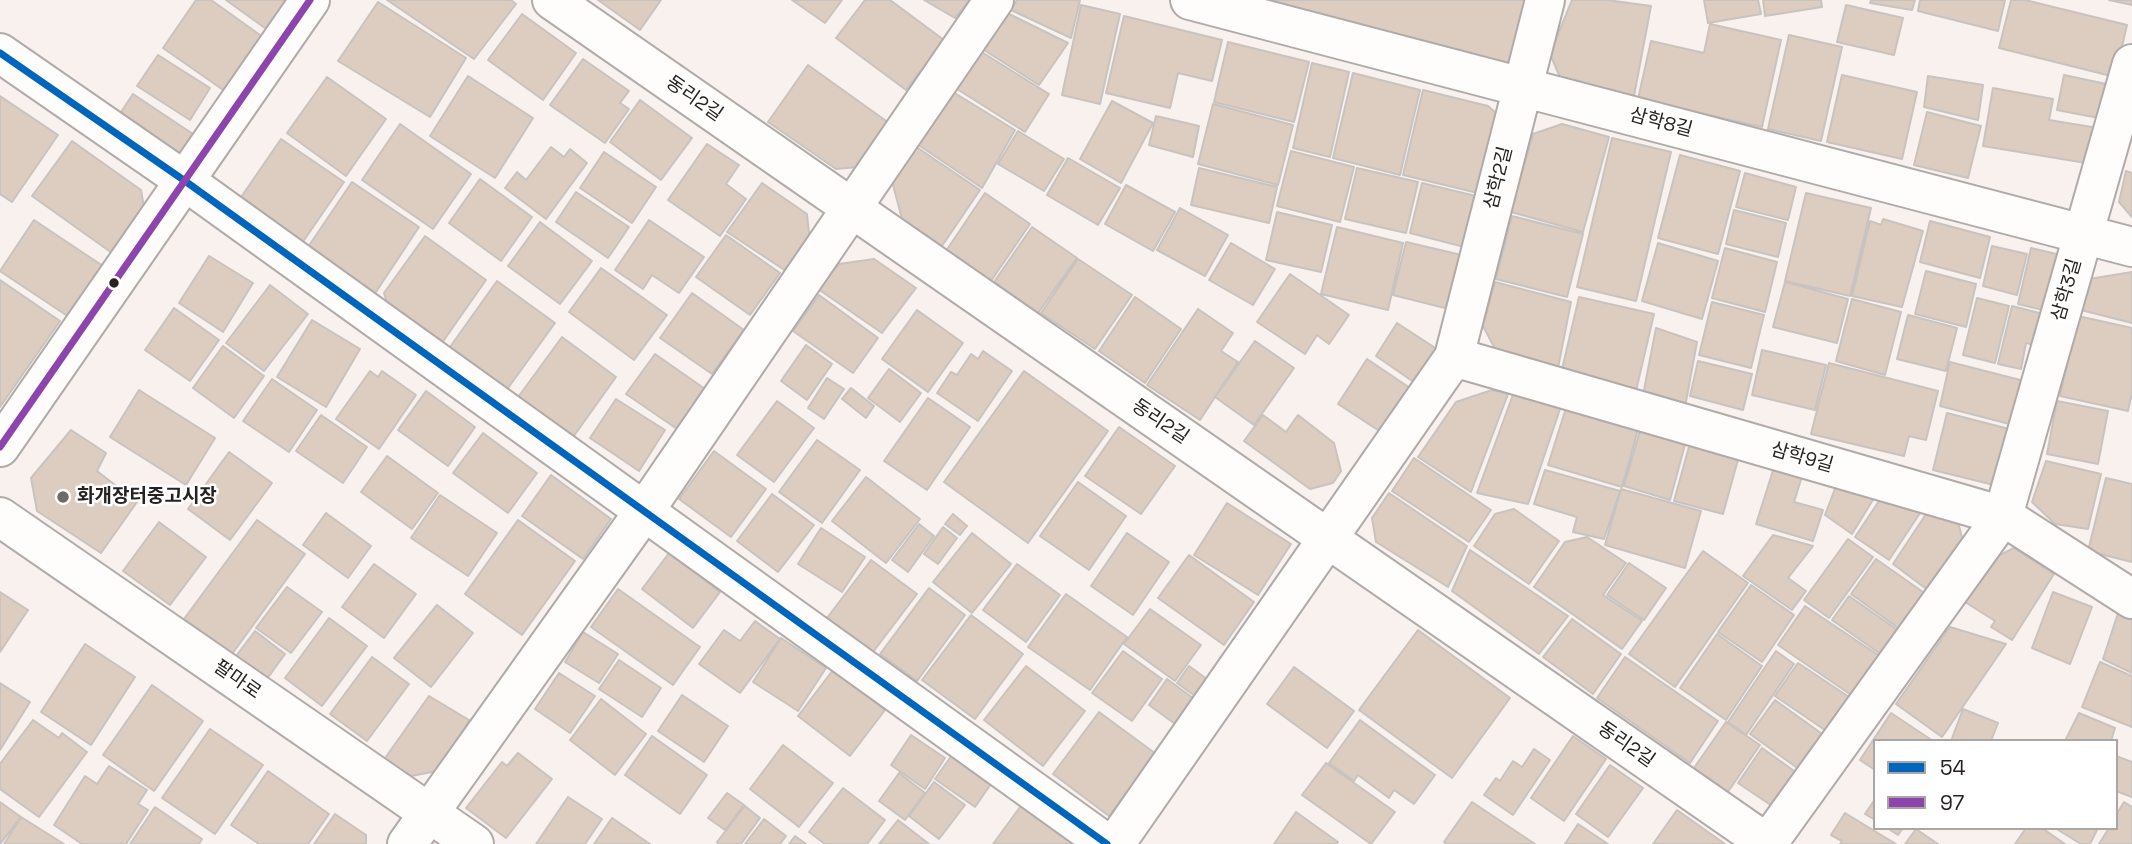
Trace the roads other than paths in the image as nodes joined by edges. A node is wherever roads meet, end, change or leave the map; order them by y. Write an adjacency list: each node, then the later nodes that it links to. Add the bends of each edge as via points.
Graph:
1 (310, 0): 9 (street)
2 (552, 0): 10 (street, 동리2길)
3 (994, 0): 10 (street)
4 (1190, 0): 8 (street, 삼학8길)
5 (1545, 0): 8 (street, 삼학2길)
6 (0, 53): 9 (street)
7 (2132, 64): 11 (street, 삼학3길)
8 (1523, 86): 11 (street, 삼학8길); 13 (street, 삼학2길)
9 (185, 181): 14 (street); 15 (street)
10 (851, 210): 15 (street); 18 (street, 동리2길)
11 (2082, 235): 12 (street, 삼학8길); 16 (street, 삼학3길)
12 (2132, 247)
13 (1454, 357): 16 (street, 삼학9길); 18 (street)
14 (0, 447)
15 (645, 510): 20 (street); 23 (street)
16 (2003, 516): 19 (street, 삼학9길); 25 (street, 삼학3길)
17 (0, 517): 20 (street, 팔마로)
18 (1329, 537): 24 (street); 25 (street, 동리2길)
19 (2132, 599)
20 (428, 811): 21 (street); 22 (street, 팔마로)
21 (407, 844)
22 (474, 844)
23 (1107, 844)
24 (1115, 844)
25 (1768, 844)

